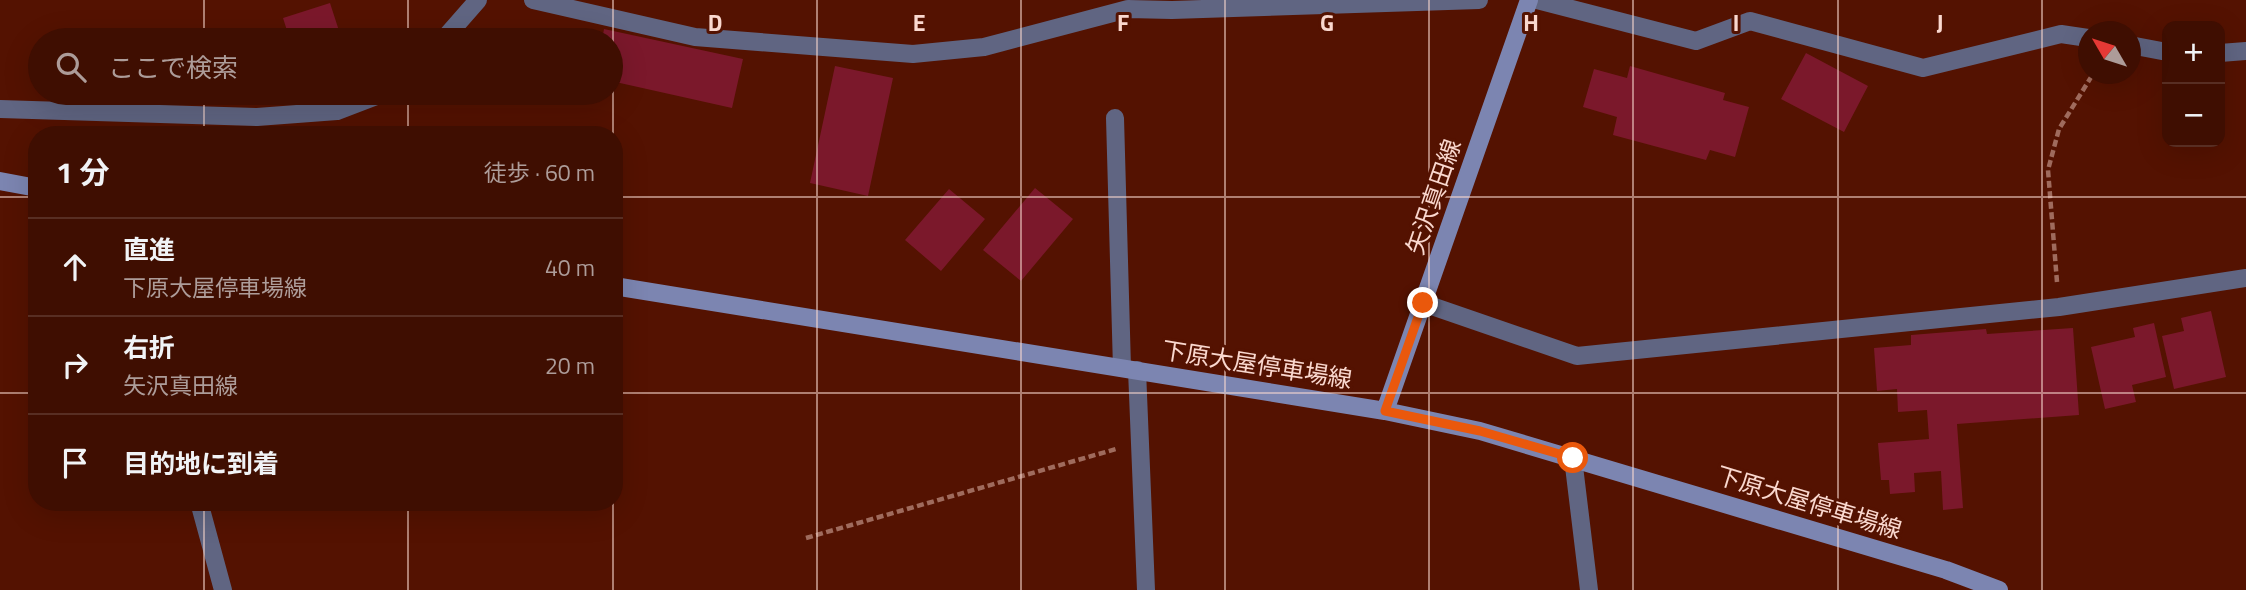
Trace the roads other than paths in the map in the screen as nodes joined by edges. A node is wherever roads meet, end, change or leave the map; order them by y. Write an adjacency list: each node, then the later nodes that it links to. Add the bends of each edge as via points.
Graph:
1 (478, 0): 6 (street)
2 (533, 0): 3 (street, via 695,37 914,54 984,47 1128,9)
3 (1479, 0)
4 (1529, 0): 19 (main road, 矢沢真田線)
5 (1536, 0): 7 (street, via 1696,41 1750,21 1923,68 2062,34)
6 (454, 28)
7 (2078, 36)
8 (2141, 47): 9 (street)
9 (2162, 51)
10 (2246, 51): 11 (street)
11 (2225, 53)
12 (353, 105): 13 (street, via 337,111 257,117)
13 (0, 109)
14 (1115, 118): 20 (street)
15 (0, 181): 16 (main road)
16 (28, 186)
17 (2246, 278): 19 (street, via 2059,307 1577,356)
18 (623, 287): 20 (main road, 下原大屋停車場線)
19 (1423, 303): 21 (main road, 矢沢真田線)
20 (1130, 369): 21 (main road, 下原大屋停車場線); 25 (street, via 1140,442)
21 (1385, 411): 22 (main road, 下原大屋停車場線, via 1480,431)
22 (1573, 458): 26 (street); 27 (main road, 下原大屋停車場線)
23 (201, 511): 24 (street)
24 (223, 590)
25 (1146, 590)
26 (1589, 590)
27 (1999, 590)

